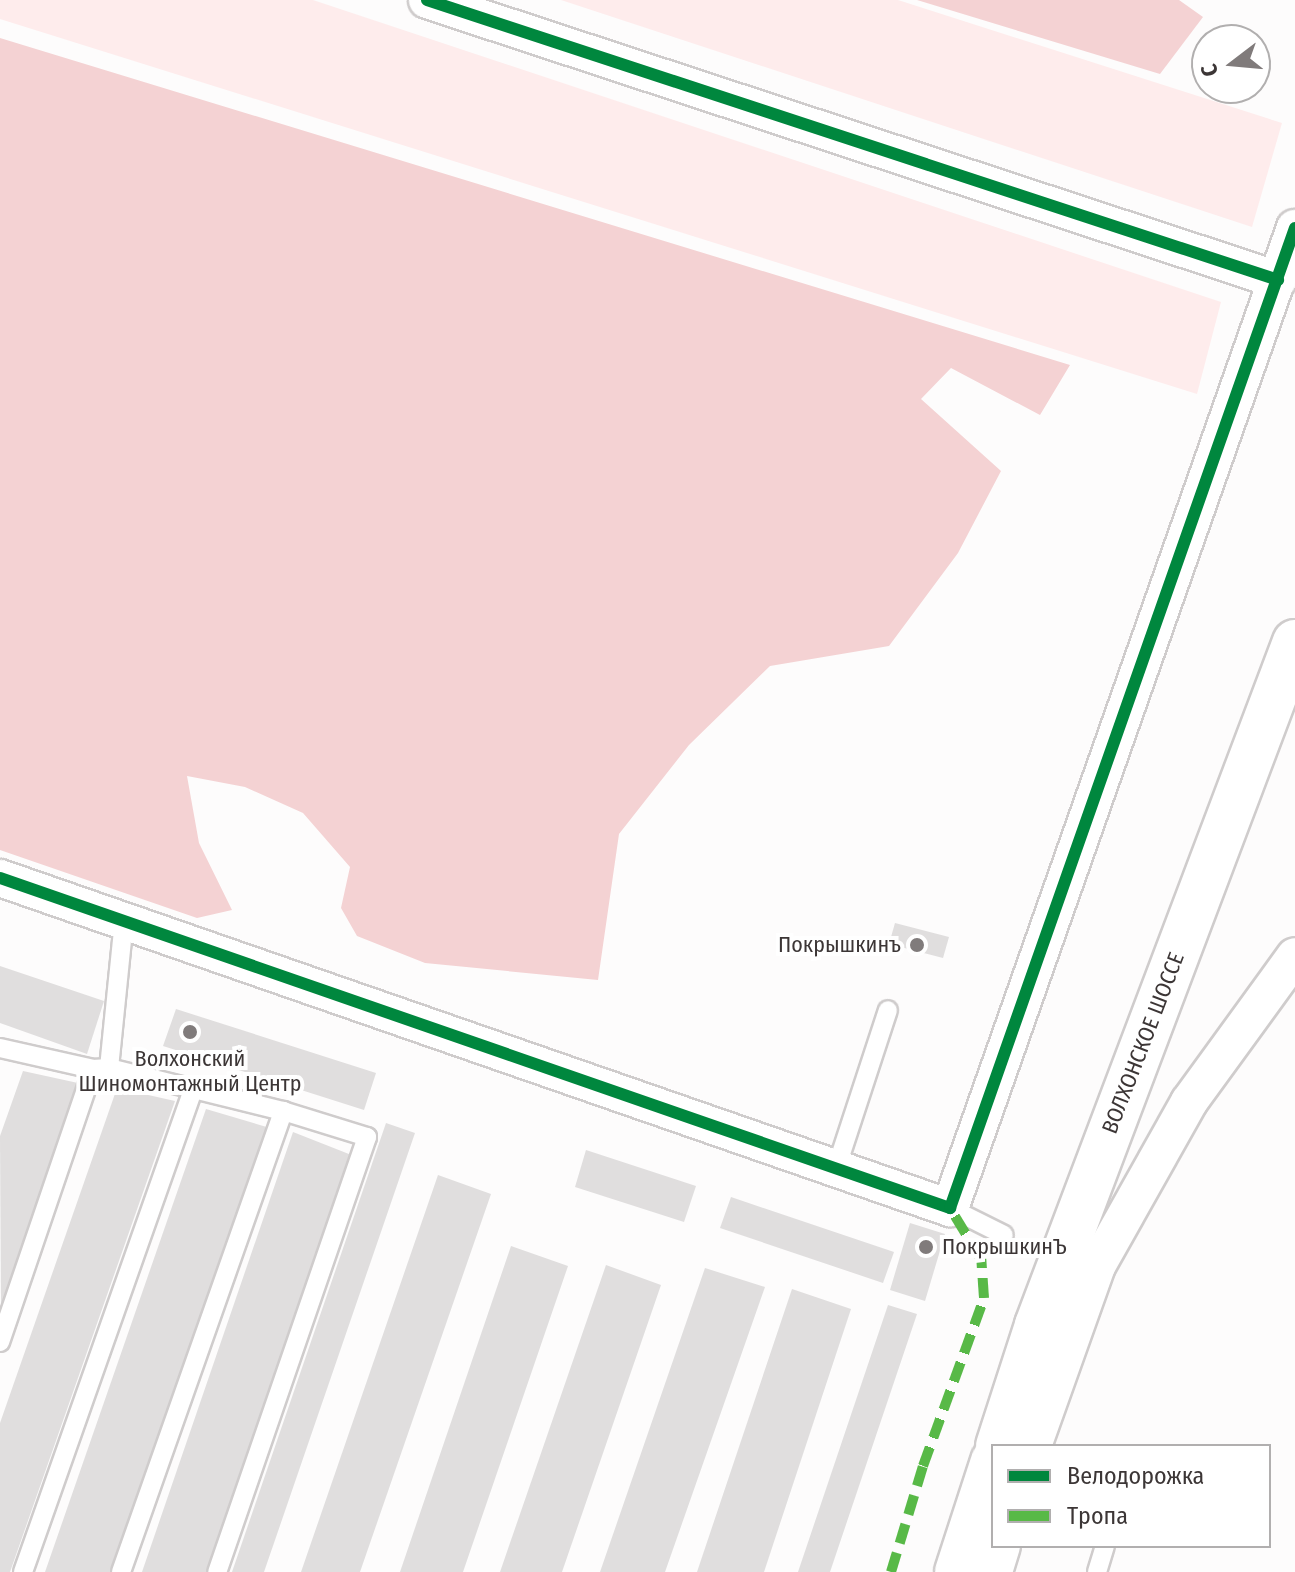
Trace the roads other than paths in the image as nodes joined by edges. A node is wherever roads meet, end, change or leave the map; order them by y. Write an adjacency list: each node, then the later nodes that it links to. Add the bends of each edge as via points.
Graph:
1 (427, 0): 3 (street)
2 (1295, 228): 3 (street)
3 (1278, 280): 14 (street)
4 (1295, 642): 17 (main road, ВОЛХОНСКОЕ ШОССЕ, via 1037,1325)
5 (0, 878): 6 (street)
6 (124, 920): 10 (lane); 13 (street)
7 (1295, 956): 18 (street, via 1189,1102 1097,1266)
8 (888, 1010): 13 (lane)
9 (1, 1051): 10 (lane)
10 (101, 1068): 11 (lane); 16 (lane)
11 (194, 1087): 12 (lane); 22 (lane)
12 (283, 1111): 23 (lane); 24 (lane, via 367,1137)
13 (836, 1169): 14 (street)
14 (950, 1208): 15 (lane)
15 (1004, 1235)
16 (0, 1342)
17 (999, 1444)
18 (1034, 1444)
19 (991, 1467): 25 (main road)
20 (1001, 1548): 26 (street)
21 (1104, 1548): 27 (lane)
22 (23, 1572)
23 (121, 1572)
24 (217, 1572)
25 (957, 1572)
26 (994, 1572)
27 (1097, 1572)

